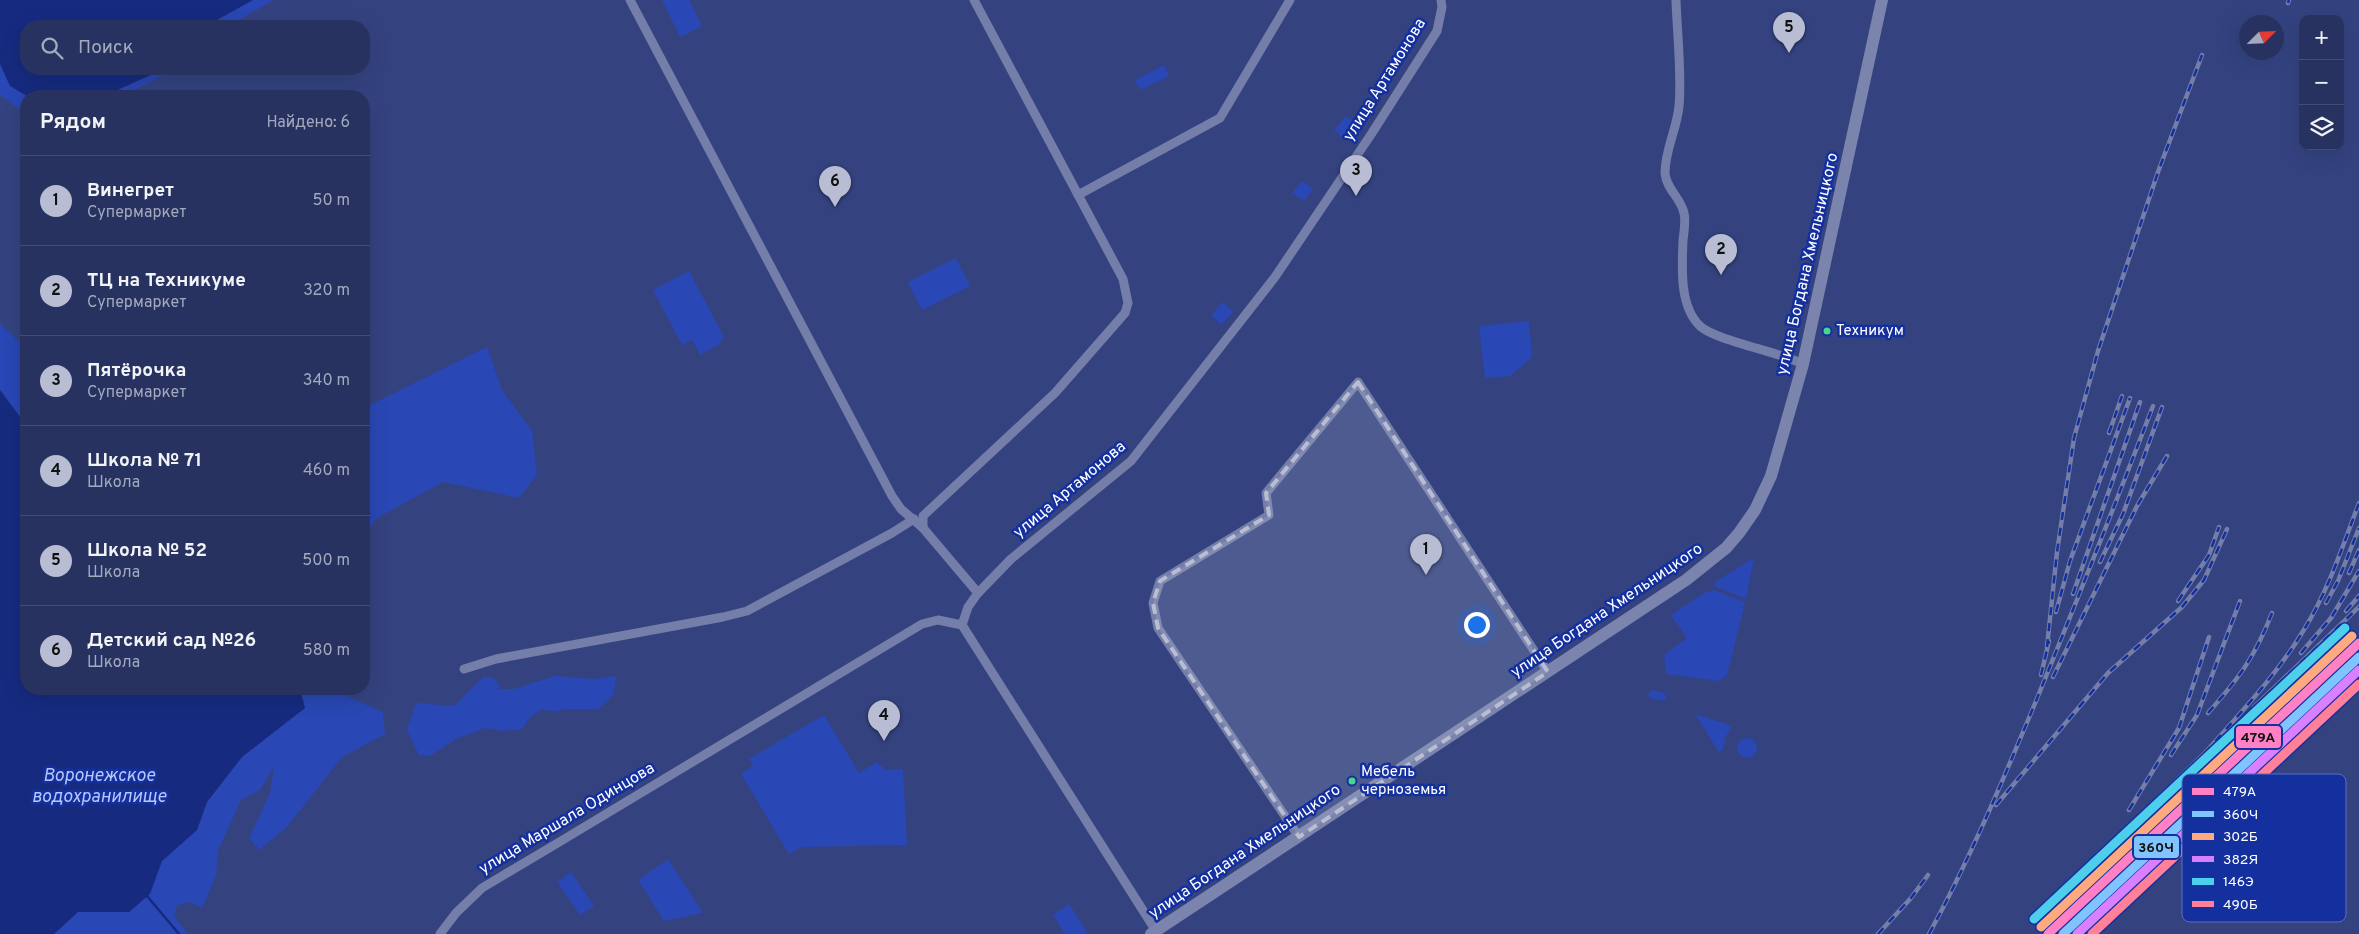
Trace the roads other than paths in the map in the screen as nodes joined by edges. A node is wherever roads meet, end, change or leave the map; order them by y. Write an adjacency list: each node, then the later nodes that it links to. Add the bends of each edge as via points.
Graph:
1 (630, 0): 9 (street, via 892,496)
2 (974, 0): 7 (street)
3 (1290, 0): 7 (street, via 1220,118)
4 (1441, 0): 11 (street, улица Артамонова, via 1437,31 1275,277 1131,461 1011,559)
5 (1676, 0): 8 (street, via 1679,104 1665,174 1668,186 1684,213 1686,302 1694,320 1706,331)
6 (1882, 0): 8 (main road, улица Богдана Хмельницкого)
7 (1078, 195): 10 (street, via 1123,279 1127,294 1125,313 1055,392 923,516)
8 (1803, 364): 14 (main road, улица Богдана Хмельницкого, via 1771,476 1740,533 1686,580)
9 (914, 519): 10 (street); 13 (street, via 747,611 496,659)
10 (923, 528): 11 (street)
11 (978, 593): 12 (street, улица Артамонова, via 968,607)
12 (962, 625): 16 (street); 17 (street, улица Маршала Одинцова, via 938,620 922,624 494,879 466,902)
13 (464, 669)
14 (1548, 672): 15 (main road, улица Богдана Хмельницкого); 15 (street, via 1358,382 1266,493 1269,515 1160,581 1153,603 1158,628)
15 (1298, 837): 16 (main road, улица Богдана Хмельницкого)
16 (1154, 932)
17 (440, 934)

